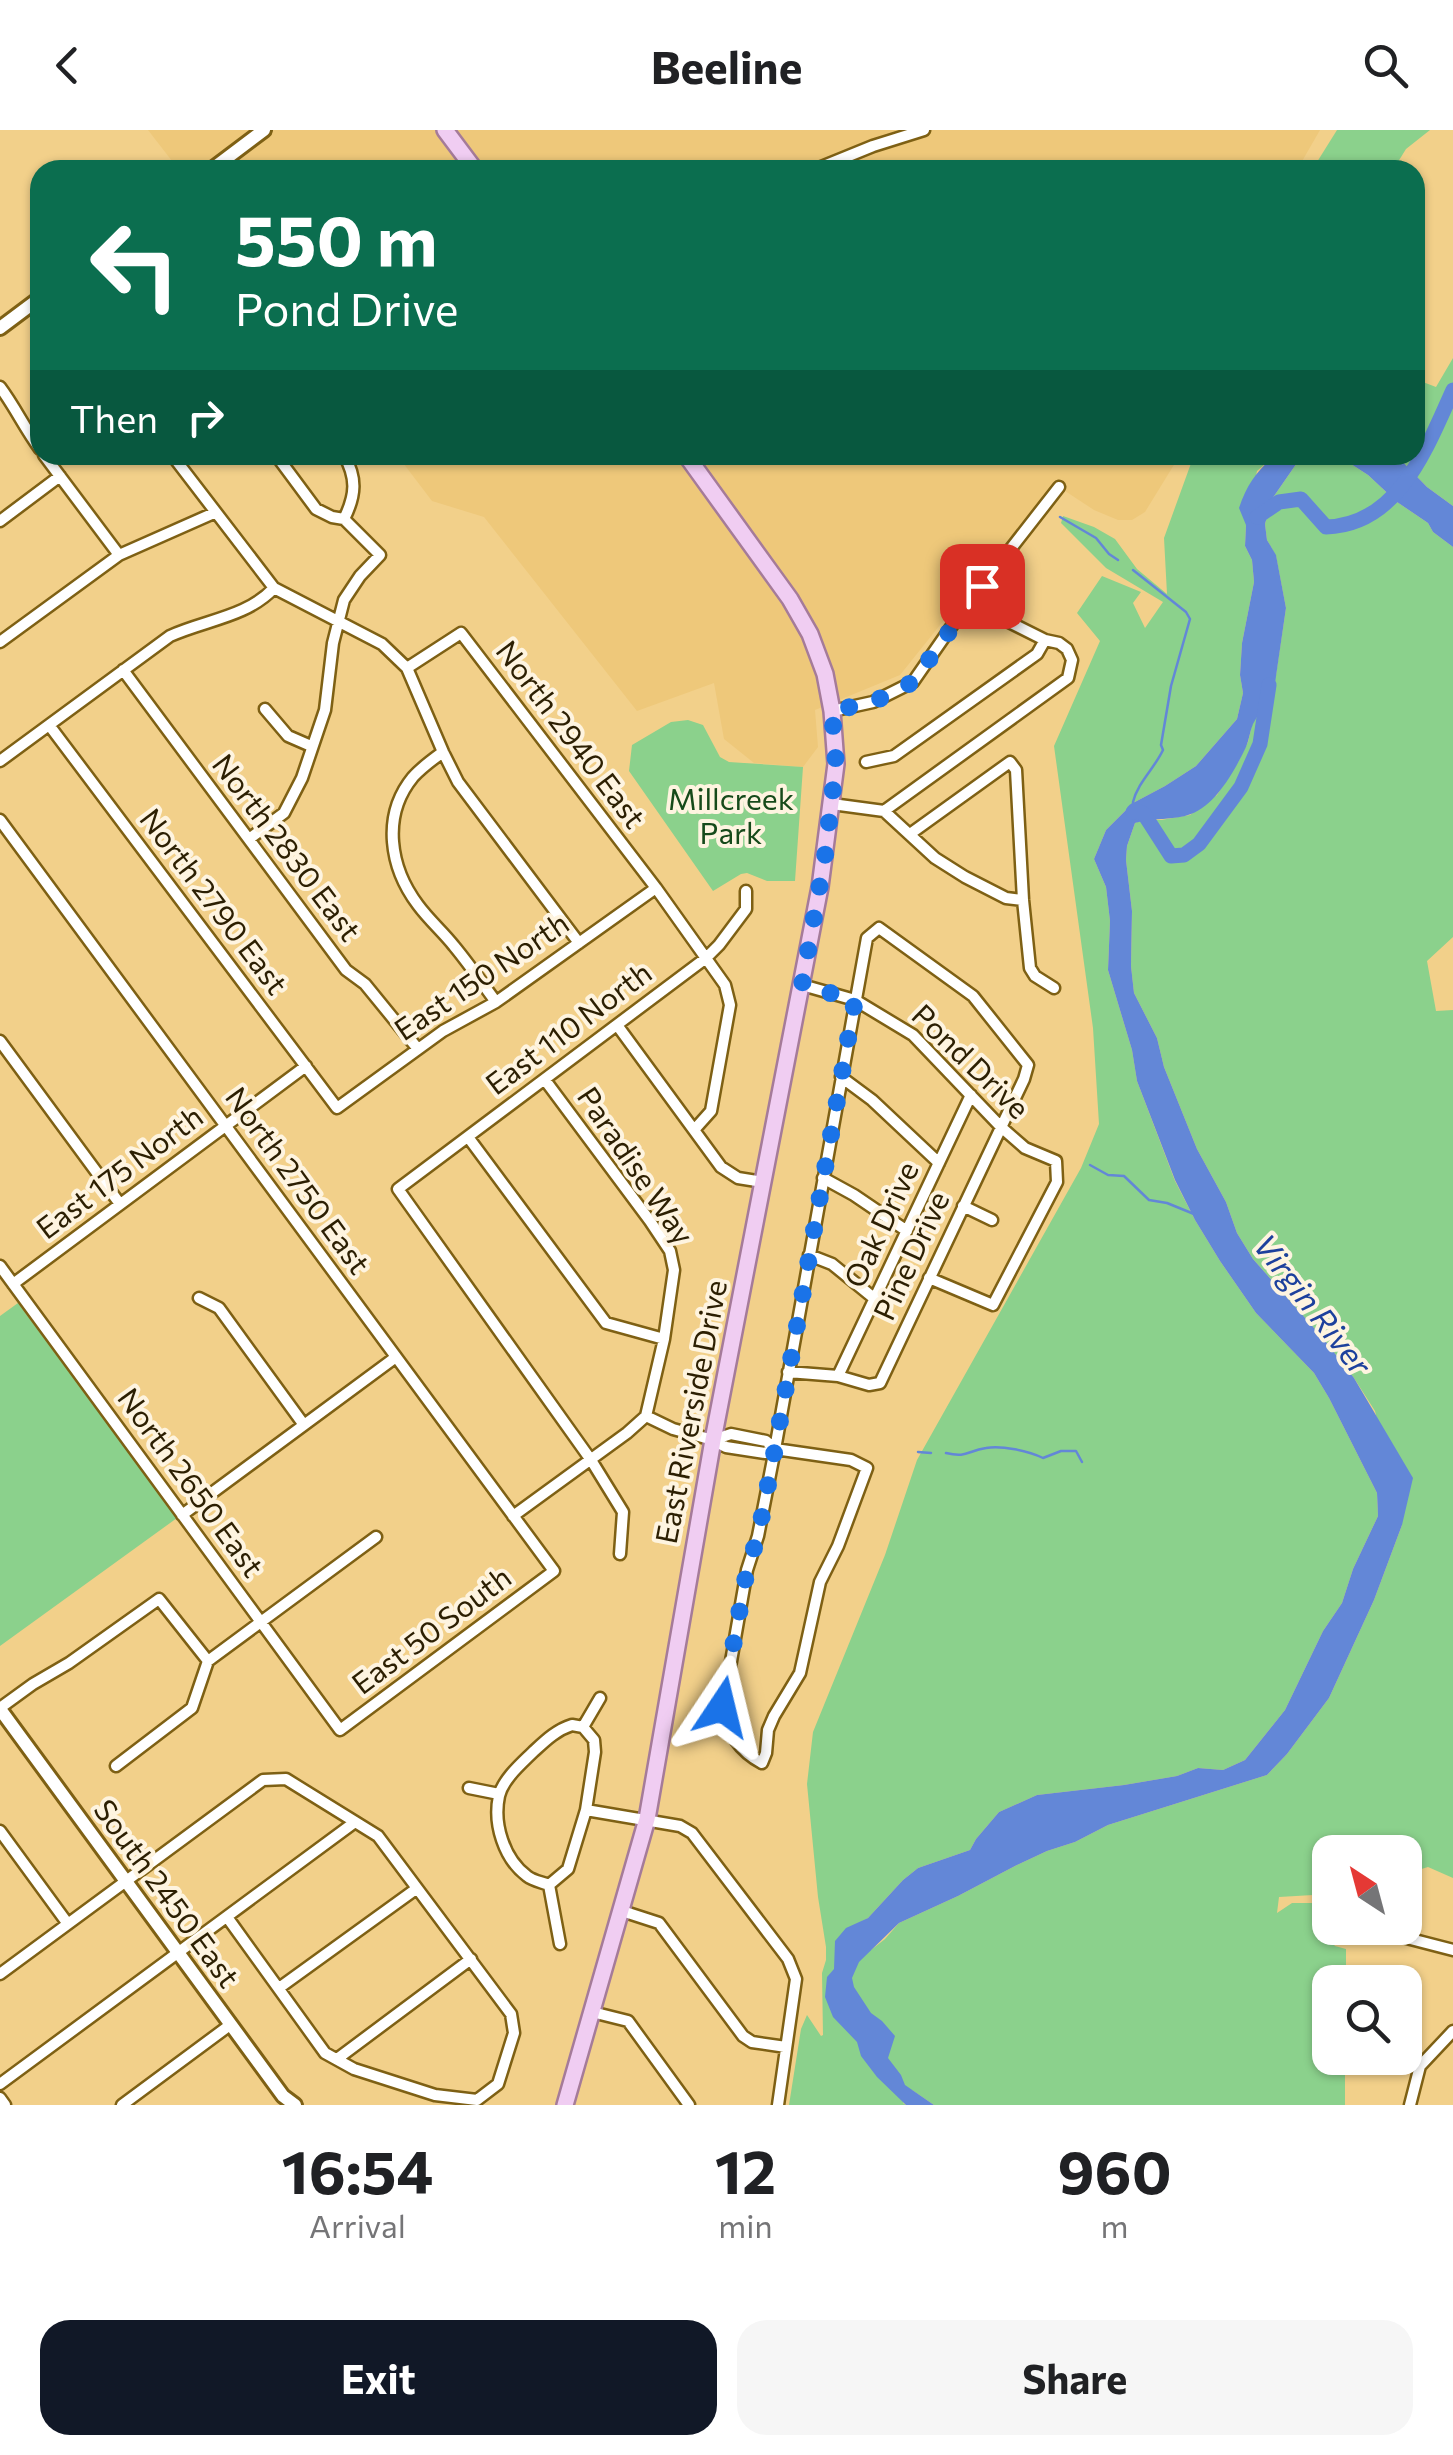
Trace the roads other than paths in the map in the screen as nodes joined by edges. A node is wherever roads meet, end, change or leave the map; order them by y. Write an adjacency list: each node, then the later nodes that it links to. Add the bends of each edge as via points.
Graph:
1 (264, 130): 4 (street)
2 (445, 130): 5 (main road)
3 (924, 130): 6 (street)
4 (224, 160)
5 (468, 160)
6 (839, 160)
7 (30, 306): 8 (street)
8 (0, 328)
9 (0, 387): 10 (street)
10 (5, 403): 11 (street)
11 (30, 436)
12 (52, 465): 17 (street)
13 (179, 465): 19 (street)
14 (283, 465): 20 (street, via 316,509)
15 (349, 465): 20 (street, via 355,488)
16 (693, 465): 31 (main road, East Riverside Drive, via 810,634)
17 (60, 476): 21 (street); 22 (street)
18 (1059, 488): 31 (street, via 913,682)
19 (214, 513): 22 (street); 23 (street)
20 (344, 518): 25 (street, via 380,555 344,600)
21 (0, 521)
22 (119, 555): 27 (street)
23 (274, 588): 25 (street); 29 (street, via 240,612 170,636)
24 (999, 617): 26 (street)
25 (339, 621): 28 (street, via 382,644); 33 (street, via 325,710)
26 (1045, 640): 36 (street, via 1037,654 894,756); 38 (street, via 1067,649 1068,678)
27 (0, 642)
28 (407, 668): 34 (street); 42 (street, North 2940 East, via 460,633)
29 (123, 670): 32 (street); 41 (street, North 2830 East)
30 (266, 709): 33 (street, via 288,736)
31 (833, 717): 37 (main road, East Riverside Drive)
32 (48, 725): 35 (street); 54 (street, North 2790 East)
33 (312, 746): 41 (street, via 284,813)
34 (443, 752): 45 (street, via 458,782); 50 (street, via 402,795 394,815 395,860 418,905)
35 (0, 761)
36 (866, 762)
37 (832, 804): 38 (street); 47 (main road, East Riverside Drive)
38 (884, 812): 40 (street)
39 (0, 820): 59 (street, North 2750 East)
40 (910, 834): 44 (street, via 965,877); 44 (street, via 1010,762 1016,770)
41 (248, 839): 53 (street, North 2830 East, via 346,970)
42 (656, 888): 45 (street, East 150 North); 46 (street, North 2940 East)
43 (746, 892): 46 (street, East 110 North, via 746,909)
44 (1023, 900): 48 (street, via 1030,968)
45 (580, 943): 50 (street, East 150 North)
46 (706, 958): 51 (street, East 110 North); 61 (street, North 2940 East, via 730,1005 711,1111)
47 (802, 985): 49 (street, Pond Drive); 65 (main road, East Riverside Drive)
48 (1054, 988)
49 (855, 1000): 55 (street); 57 (street, Pond Drive, via 913,1035); 60 (street, Pine Drive, via 867,938 879,928 973,996 1028,1065)
50 (496, 1002): 53 (street, East 150 North)
51 (617, 1025): 56 (street, East 110 North); 61 (street)
52 (0, 1041): 66 (street)
53 (418, 1049): 58 (street, East 150 North)
54 (306, 1066): 58 (street, North 2790 East); 59 (street, East 175 North)
55 (841, 1077): 63 (street); 64 (street)
56 (545, 1080): 62 (street, East 110 North); 76 (street, Paradise Way, via 670,1251 674,1270)
57 (971, 1095): 60 (street, Pond Drive); 63 (street, Oak Drive)
58 (337, 1108)
59 (226, 1126): 66 (street, East 175 North); 77 (street, North 2750 East)
60 (1001, 1127): 67 (street, Pine Drive); 72 (street, Pond Drive, via 1056,1162 1058,1182 993,1305)
61 (694, 1130): 65 (street, via 721,1167)
62 (468, 1137): 76 (street, via 606,1323); 84 (street, East 110 North, via 398,1190)
63 (939, 1163): 69 (street, Oak Drive)
64 (823, 1178): 69 (street); 70 (street)
65 (764, 1182): 82 (main road, East Riverside Drive)
66 (120, 1204): 73 (street, East 175 North)
67 (963, 1206): 68 (street); 72 (street, Pine Drive)
68 (992, 1220)
69 (907, 1230): 75 (street, Oak Drive)
70 (809, 1255): 75 (street, via 832,1264); 78 (street)
71 (0, 1266): 73 (street, North 2650 East)
72 (929, 1278): 79 (street, Pine Drive, via 880,1383)
73 (12, 1284): 85 (street, North 2650 East)
74 (199, 1298): 81 (street, via 219,1308)
75 (875, 1298): 79 (street, Oak Drive)
76 (664, 1339): 80 (street, Paradise Way)
77 (396, 1357): 81 (street); 86 (street, North 2750 East)
78 (788, 1372): 79 (street, Pine Drive); 83 (street)
79 (838, 1376)
80 (646, 1416): 82 (street); 84 (street)
81 (304, 1425): 85 (street)
82 (714, 1440): 83 (street, via 765,1453); 100 (main road, East Riverside Drive)
83 (775, 1449): 83 (street, via 722,1707 726,1726 748,1756 762,1763 768,1730 800,1673 820,1582 867,1468)
84 (591, 1460): 86 (street); 88 (street, via 624,1512)
85 (182, 1515): 90 (street, North 2650 East)
86 (513, 1516): 89 (street, North 2750 East)
87 (376, 1537): 90 (street)
88 (620, 1554)
89 (554, 1572): 95 (street, East 50 South)
90 (261, 1622): 91 (street); 95 (street, North 2650 East)
91 (208, 1661): 93 (street, via 159,1599); 96 (street, via 192,1708)
92 (600, 1698): 94 (street)
93 (0, 1708): 103 (street, South 2450 East)
94 (583, 1727): 98 (street, via 560,1728); 99 (street, via 595,1752)
95 (340, 1730)
96 (116, 1766)
97 (470, 1788): 98 (street)
98 (499, 1794): 104 (street, via 504,1846 528,1878)
99 (586, 1810): 100 (street); 104 (street, via 568,1869)
100 (647, 1820): 106 (main road, East Riverside Drive); 119 (street, via 692,1833 788,1960 796,1980)
101 (355, 1822): 103 (street, via 286,1780 262,1780); 105 (street, via 378,1836); 107 (street)
102 (0, 1831): 108 (street)
103 (126, 1882): 108 (street); 112 (street, South 2450 East)
104 (549, 1885): 110 (street)
105 (416, 1888): 113 (street); 115 (street)
106 (622, 1911): 116 (main road, East Riverside Drive); 119 (street, via 660,1923 742,2036)
107 (227, 1917): 112 (street); 115 (street)
108 (68, 1924): 114 (street)
109 (1422, 1942): 111 (street)
110 (560, 1944)
111 (1453, 1950)
112 (178, 1954): 117 (street, South 2450 East); 121 (street)
113 (472, 1959): 120 (street); 123 (street, via 511,2014 514,2032 498,2084 477,2100)
114 (0, 1974)
115 (279, 1988): 120 (street)
116 (592, 2012): 128 (main road, East Riverside Drive); 129 (street, via 628,2021)
117 (230, 2026): 124 (street, South 2450 East); 126 (street)
118 (1453, 2031): 131 (street, via 1420,2066)
119 (786, 2047): 130 (street)
120 (337, 2059): 123 (street)
121 (0, 2084)
122 (0, 2098): 125 (street)
123 (434, 2100)
124 (277, 2101): 127 (street, South 2450 East)
125 (5, 2105)
126 (122, 2105)
127 (295, 2105)
128 (565, 2105)
129 (689, 2105)
130 (778, 2105)
131 (1410, 2105)

